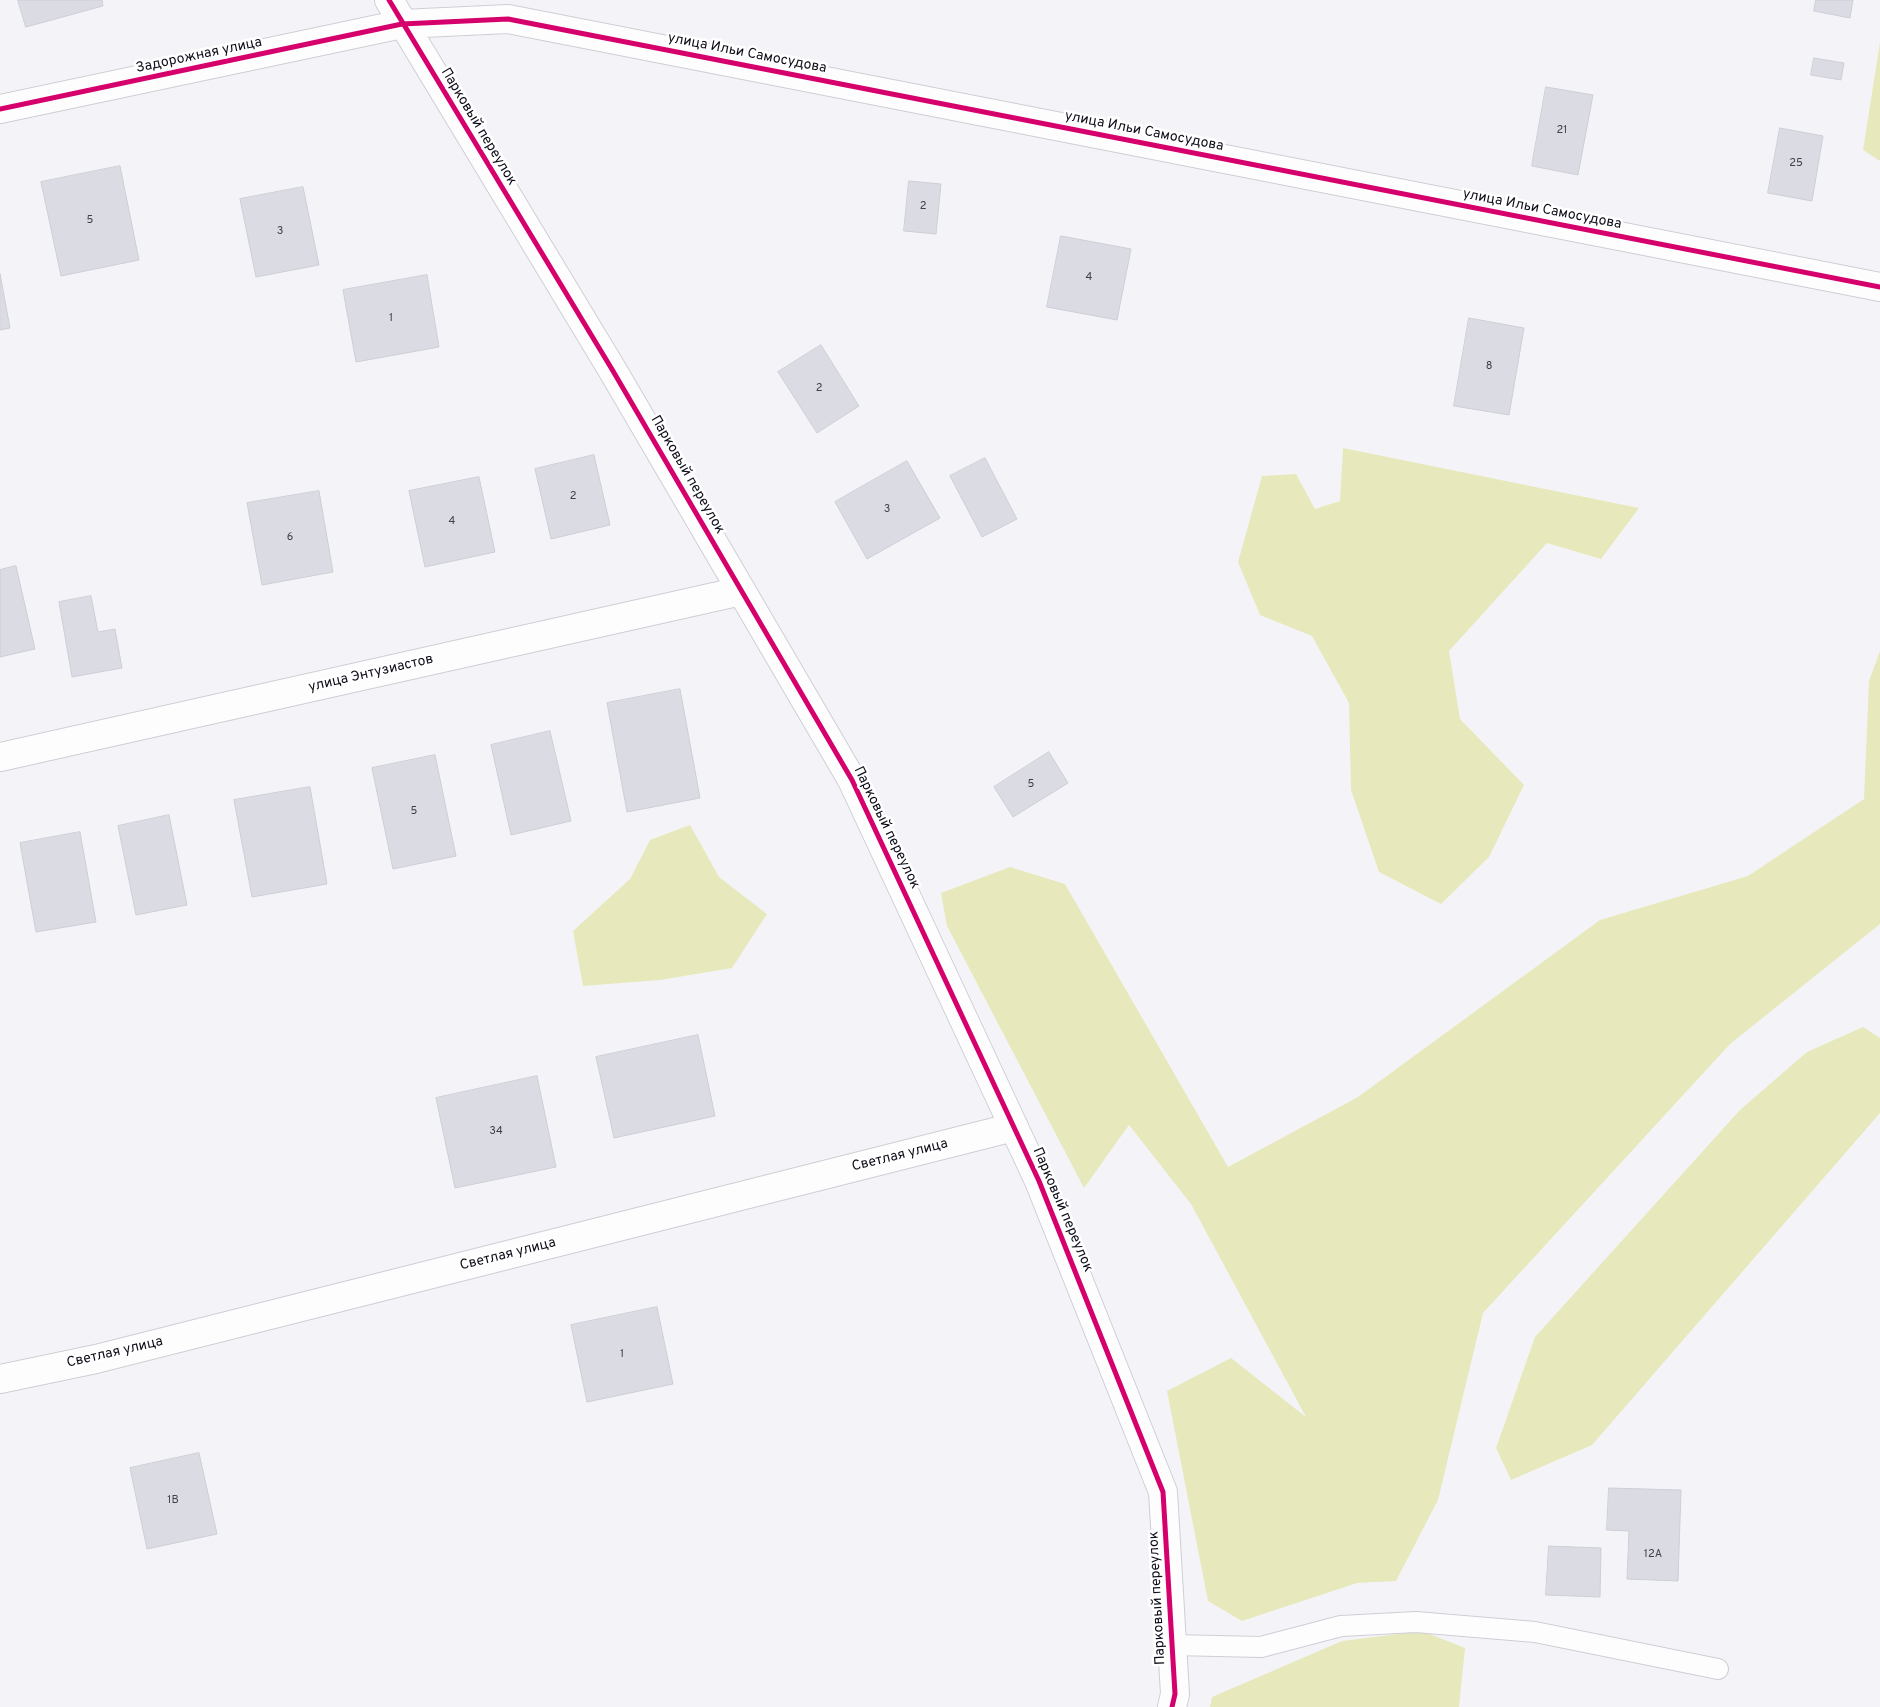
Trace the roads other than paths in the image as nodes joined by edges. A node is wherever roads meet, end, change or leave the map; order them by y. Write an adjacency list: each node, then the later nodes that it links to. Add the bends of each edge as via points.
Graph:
1 (388, 0): 2 (street, Парковый переулок)
2 (402, 24): 3 (street, Задорожная улица); 4 (street, улица Ильи Самосудова, via 508,19); 5 (street, Парковый переулок, via 613,370)
3 (0, 109)
4 (1880, 287)
5 (741, 591): 6 (street, улица Энтузиастов); 7 (street, Парковый переулок, via 852,780)
6 (0, 757)
7 (1014, 1127): 8 (street, Светлая улица, via 106,1356); 9 (street, Парковый переулок, via 1040,1181 1163,1492)
8 (0, 1379)
9 (1173, 1645): 10 (lane, via 1261,1647 1341,1626 1416,1622 1535,1632); 11 (street, Парковый переулок, via 1175,1694)
10 (1718, 1670)
11 (1172, 1707)

